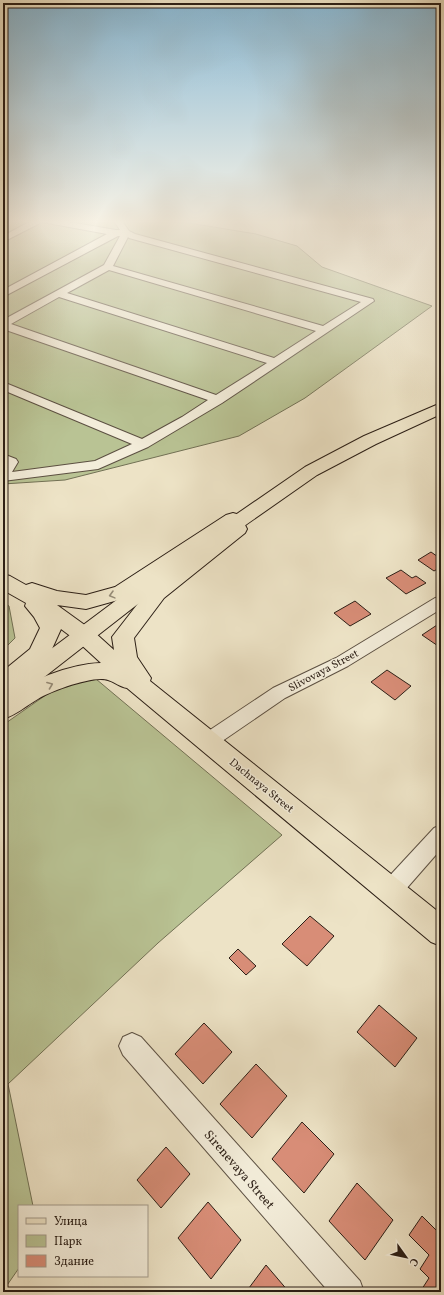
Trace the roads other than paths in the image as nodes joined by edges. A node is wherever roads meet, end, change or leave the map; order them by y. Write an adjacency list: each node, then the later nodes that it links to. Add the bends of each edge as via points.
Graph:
1 (27, 281): 5 (street)
2 (82, 281): 6 (street)
3 (157, 281): 8 (street)
4 (298, 281): 8 (street, via 369,301)
5 (3, 294)
6 (59, 294): 7 (street); 9 (street)
7 (3, 325): 11 (street)
8 (324, 330): 9 (street)
9 (276, 362): 11 (street)
10 (3, 386): 13 (street)
11 (218, 400): 13 (street)
12 (441, 408): 15 (main road, via 370,440)
13 (143, 444): 16 (street, via 98,465)
14 (3, 458): 16 (street, via 11,462)
15 (311, 471): 17 (main road, one-way to 17, via 207,534 122,592 86,602 55,598); 19 (main road, via 177,564); 22 (main road, via 157,593 124,637 126,658)
16 (3, 476)
17 (3, 581): 19 (main road, Dachnaya Street, via 36,600); 20 (main road, via 42,612 51,628 40,654)
18 (441, 602): 24 (street, Slivovaya Street, via 342,662 279,693)
19 (85, 636): 21 (main road); 22 (main road, Dachnaya Street)
20 (3, 683)
21 (3, 697)
22 (154, 697): 23 (main road, one-way to 22, via 31,692 84,672 111,671); 24 (main road, Dachnaya Street)
23 (3, 710)
24 (208, 741): 26 (main road, Dachnaya Street)
25 (441, 834): 26 (street)
26 (391, 890): 27 (main road, Dachnaya Street)
27 (441, 932)
28 (132, 1046): 29 (street, Sirenevaya Street)
29 (348, 1292)

